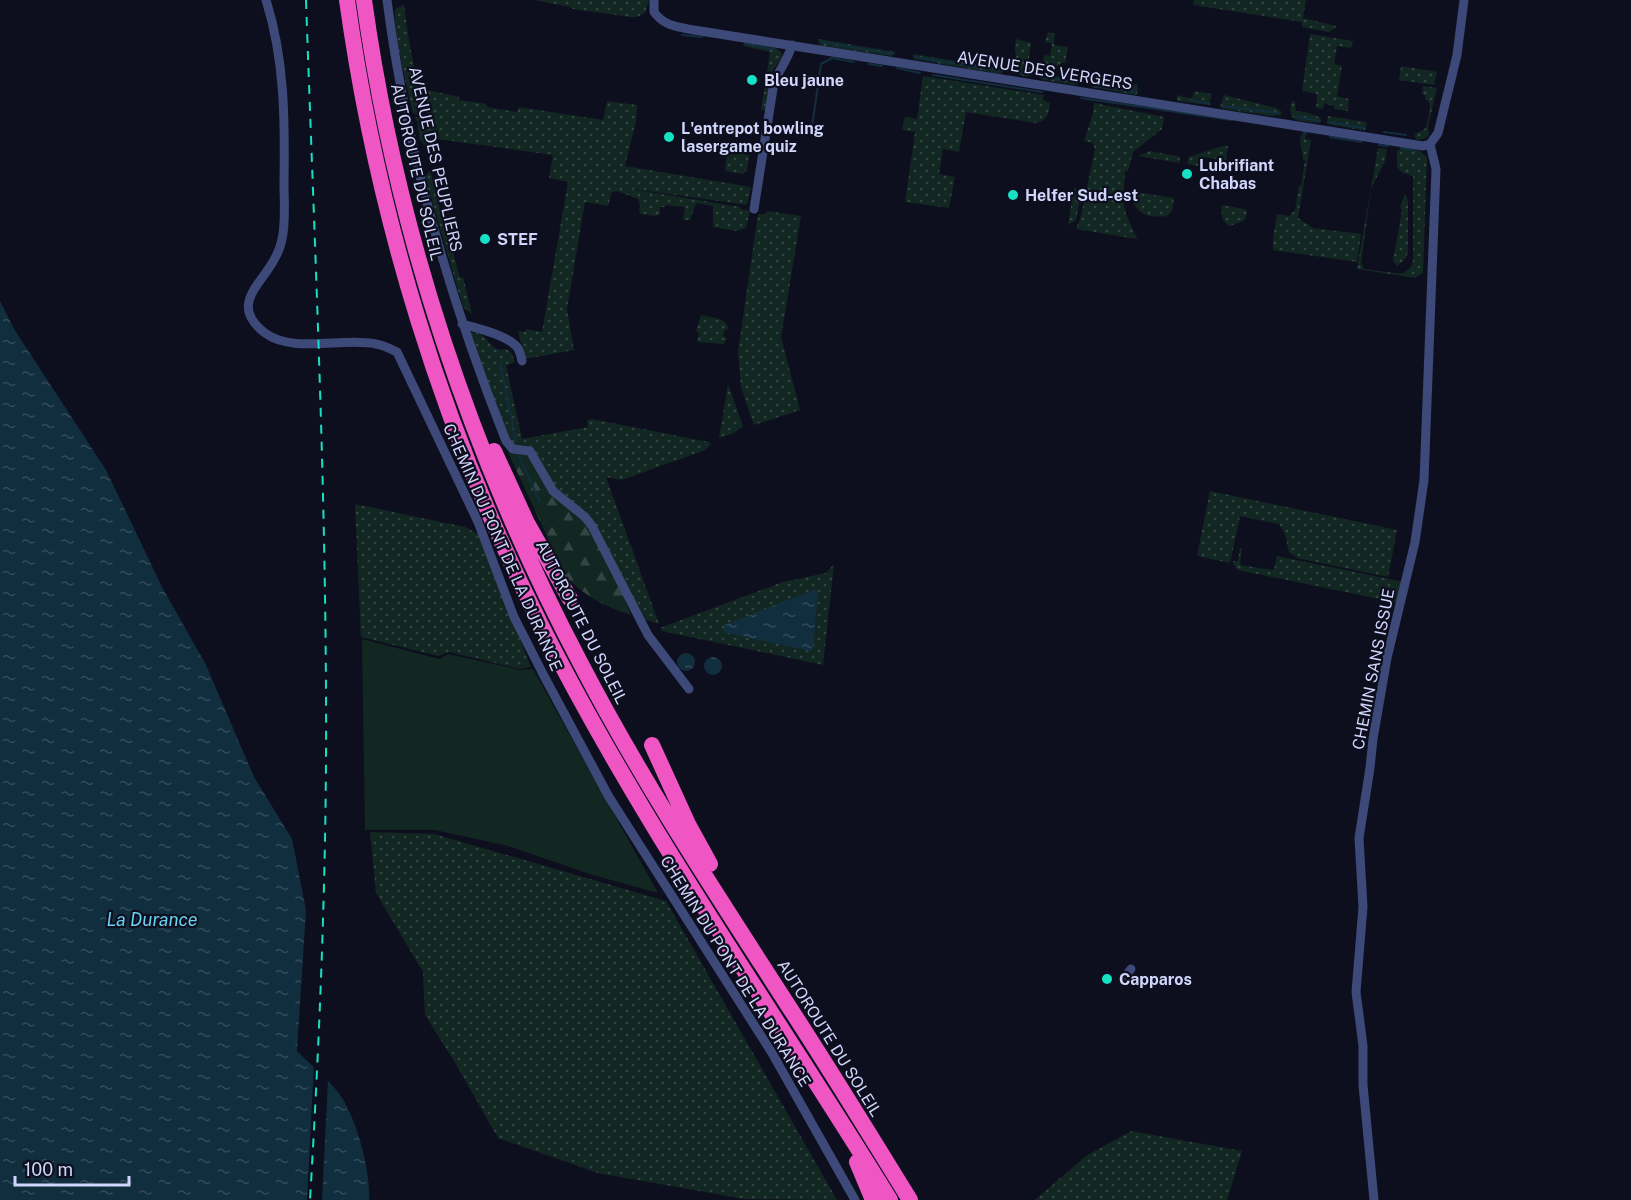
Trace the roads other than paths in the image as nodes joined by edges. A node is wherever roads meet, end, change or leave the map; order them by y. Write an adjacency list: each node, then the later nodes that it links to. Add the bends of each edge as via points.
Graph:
1 (266, 0): 20 (street, CHEMIN DU PONT DE LA DURANCE, via 281,72 284,218 276,257 249,299 253,320 279,340 378,344 397,352 478,522 514,617 609,797 772,1053)
2 (347, 0): 19 (highway, via 375,158 400,260 460,442 509,557 567,673 637,798)
3 (364, 0): 10 (highway, AUTOROUTE DU SOLEIL, via 394,162)
4 (387, 0): 11 (street, AVENUE DES PEUPLIERS, via 417,158)
5 (654, 0): 7 (street, AVENUE DES VERGERS, via 654,12 667,24)
6 (1464, 0): 8 (street, via 1457,55 1438,134)
7 (792, 45): 8 (street, AVENUE DES VERGERS, via 1423,146); 9 (street, via 774,82)
8 (1430, 144): 24 (street, CHEMIN SANS ISSUE, via 1436,169 1424,480 1415,542 1372,739 1359,838 1363,907 1356,992)
9 (754, 209)
10 (423, 276): 13 (highway, via 438,304 491,445 526,523); 16 (highway, AUTOROUTE DU SOLEIL, via 489,467 557,619 672,824)
11 (462, 324): 12 (street, via 512,343); 14 (street, AVENUE DES PEUPLIERS, via 509,446 530,451 553,491 592,526 648,635)
12 (522, 361)
13 (570, 599)
14 (689, 689)
15 (652, 746): 16 (highway)
16 (763, 966): 23 (highway, AUTOROUTE DU SOLEIL)
17 (1131, 969): 18 (street)
18 (1123, 979)
19 (840, 1119): 21 (highway); 22 (highway)
20 (855, 1200)
21 (873, 1200)
22 (890, 1200)
23 (910, 1200)
24 (1374, 1200)

